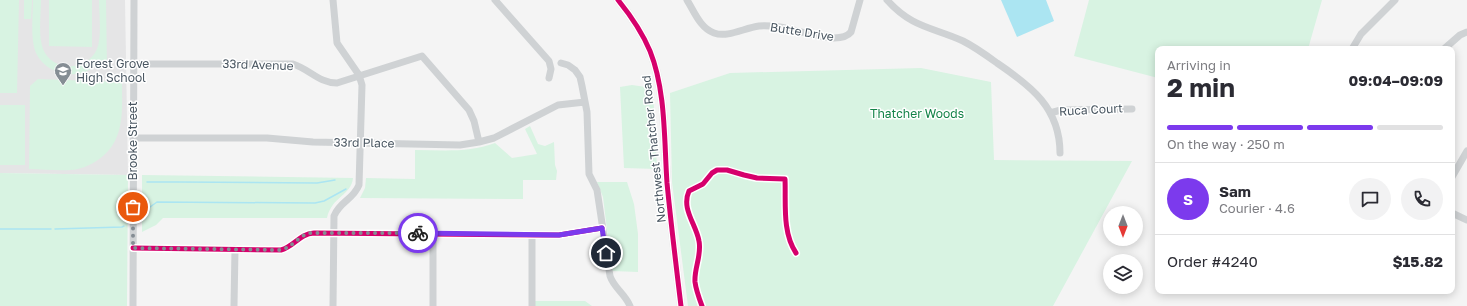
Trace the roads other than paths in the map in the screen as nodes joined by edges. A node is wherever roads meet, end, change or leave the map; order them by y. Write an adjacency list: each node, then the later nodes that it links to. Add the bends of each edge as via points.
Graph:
1 (134, 0): 13 (street, Brooke Street)
2 (333, 0): 14 (street, via 337,43)
3 (495, 0): 15 (street, via 549,61)
4 (618, 0): 39 (street, Northwest Thatcher Road, via 642,34 656,70)
5 (687, 0): 6 (street, Butte Drive, via 701,23 713,33 728,34 758,26 770,26 816,36 840,38 851,32)
6 (860, 0)
7 (887, 0): 18 (street, via 894,9 907,18 965,42 1024,81)
8 (1395, 0): 10 (street, via 1361,34)
9 (1467, 32): 11 (street)
10 (1354, 46)
11 (1447, 46)
12 (561, 63): 16 (street, via 575,70 580,77)
13 (133, 64): 14 (street, 33rd Avenue, via 293,64 331,83); 19 (street, Brooke Street)
14 (359, 75): 20 (street, 33rd Avenue, via 422,56 469,110); 21 (street, via 362,85)
15 (549, 78)
16 (585, 102): 20 (street, 33rd Place, via 558,105 498,136); 27 (street, via 589,174 597,190)
17 (1132, 109): 18 (street, Ruca Court, via 1061,110)
18 (1050, 113): 23 (street, via 1059,135)
19 (134, 138): 21 (street, 33rd Place, via 268,138); 31 (street, Brooke Street)
20 (478, 142): 21 (street, 33rd Place, via 460,145)
21 (360, 143): 28 (street, via 359,185 336,211)
22 (1467, 151): 24 (street)
23 (1060, 153)
24 (1455, 172)
25 (1455, 214): 26 (street)
26 (1467, 220)
27 (602, 228): 30 (street, via 559,235); 38 (street, via 610,278)
28 (333, 232): 29 (street); 32 (street, via 305,234 281,250); 35 (street)
29 (433, 233): 30 (street); 36 (street)
30 (532, 235): 37 (street)
31 (133, 248): 32 (street); 33 (street, Brooke Street)
32 (234, 250): 34 (street)
33 (133, 306)
34 (234, 306)
35 (333, 306)
36 (433, 306)
37 (532, 306)
38 (630, 306)
39 (681, 306)

